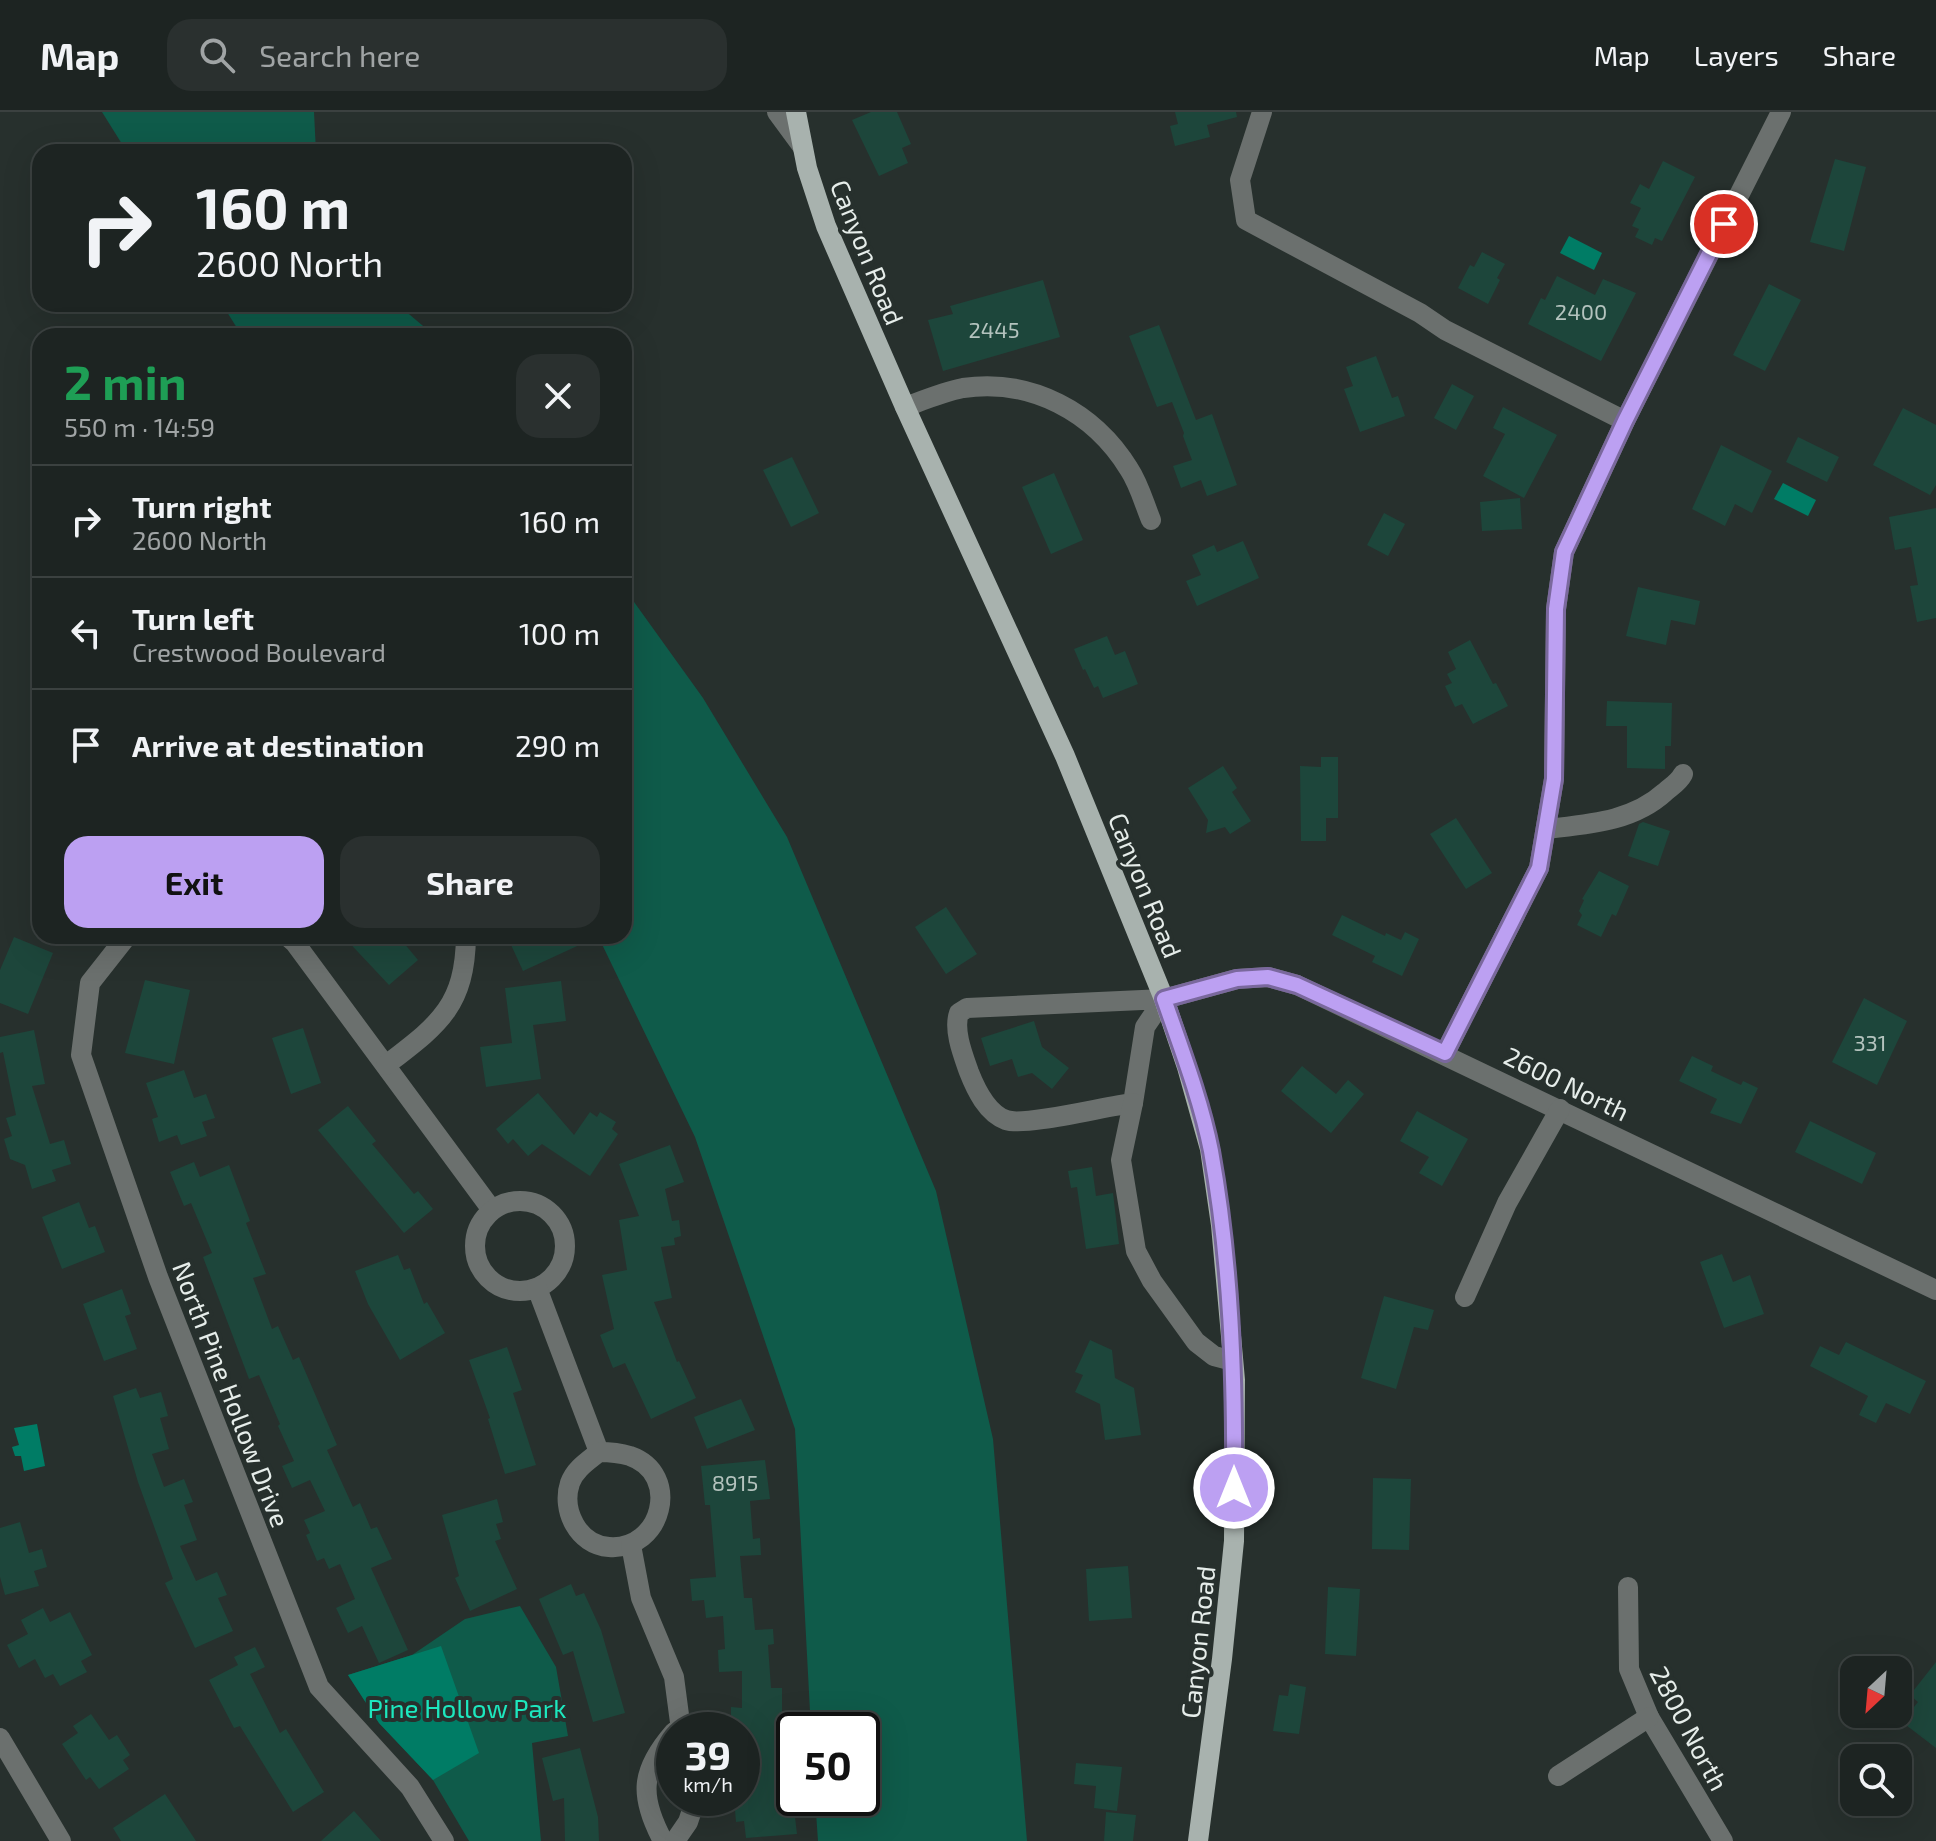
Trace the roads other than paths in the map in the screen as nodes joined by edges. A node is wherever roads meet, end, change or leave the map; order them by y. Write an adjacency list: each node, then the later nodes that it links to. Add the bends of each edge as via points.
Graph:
1 (777, 112): 5 (street)
2 (796, 112): 5 (main road, Canyon Road)
3 (1262, 112): 7 (street, via 1240,180 1246,220)
4 (1781, 112): 7 (street)
5 (802, 146): 6 (main road, Canyon Road, via 826,226)
6 (905, 407): 8 (street, via 985,386 1031,392 1060,403 1106,439 1130,470); 14 (main road, Canyon Road, via 1065,756)
7 (1625, 421): 10 (street, via 1564,552 1556,609 1554,779)
8 (1151, 520)
9 (1683, 774): 10 (street, via 1654,803 1633,813)
10 (1546, 829): 15 (street, via 1539,868)
11 (121, 944): 34 (street, North Pine Hollow Drive, via 90,983 81,1055 158,1277 319,1687 410,1787)
12 (296, 944): 16 (street)
13 (466, 944): 16 (street, via 448,1010 434,1028)
14 (1164, 999): 15 (street, 2600 North, via 1237,979 1268,977 1297,985); 17 (street, via 1145,1027); 17 (street, 2600 North, via 967,1008 957,1019 975,1086 1004,1119 1027,1123); 23 (main road, Canyon Road, via 1210,1149)
15 (1445, 1053): 18 (street, 2600 North)
16 (386, 1065): 19 (street)
17 (1133, 1103): 23 (street, via 1121,1160 1141,1263 1204,1351)
18 (1560, 1109): 21 (street, 2600 North); 22 (street, via 1507,1203)
19 (492, 1210): 20 (street, via 477,1234 478,1262 496,1284 523,1291); 20 (street, via 506,1203 536,1203 559,1223 565,1238 560,1268)
20 (537, 1288): 24 (street)
21 (1936, 1290)
22 (1465, 1297)
23 (1233, 1361): 37 (main road, Canyon Road, via 1234,1541)
24 (599, 1452): 25 (street, via 633,1456 657,1480 662,1496 655,1524); 25 (street, via 571,1481 569,1516 594,1543)
25 (631, 1545): 27 (street, via 641,1598 674,1677)
26 (1628, 1587): 28 (street, 2800 North, via 1629,1669)
27 (677, 1712)
28 (1649, 1717): 31 (street); 38 (street, 2800 North)
29 (0, 1738): 33 (street)
30 (656, 1753): 35 (street, via 645,1781 649,1815)
31 (1558, 1776)
32 (690, 1816): 36 (street)
33 (61, 1841)
34 (444, 1841)
35 (663, 1841)
36 (675, 1841)
37 (1198, 1841)
38 (1723, 1841)

